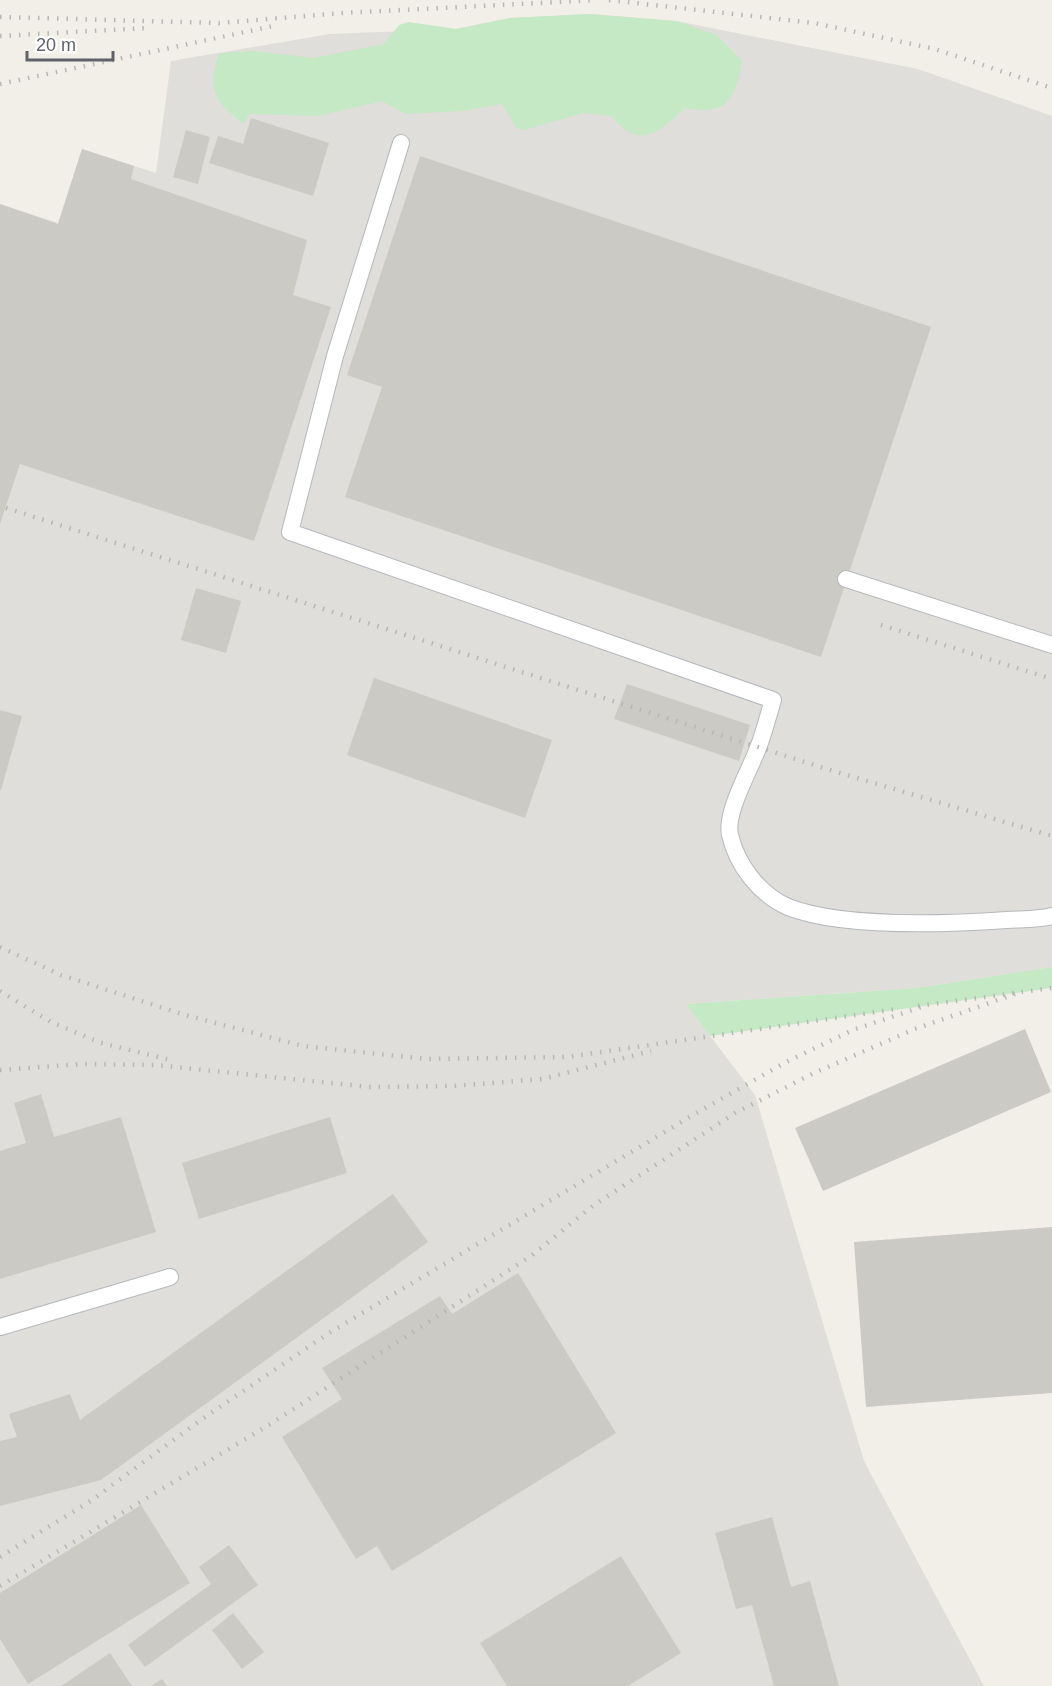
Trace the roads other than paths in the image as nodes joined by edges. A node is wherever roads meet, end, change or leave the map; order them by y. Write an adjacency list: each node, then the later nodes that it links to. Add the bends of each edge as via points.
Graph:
1 (401, 143): 4 (lane, via 335,356 290,532 773,700 732,812 730,833 742,866 756,885 787,906 817,915 864,920 959,923)
2 (846, 579): 3 (lane)
3 (1052, 645)
4 (1052, 916)
5 (170, 1276): 6 (lane)
6 (0, 1327)

